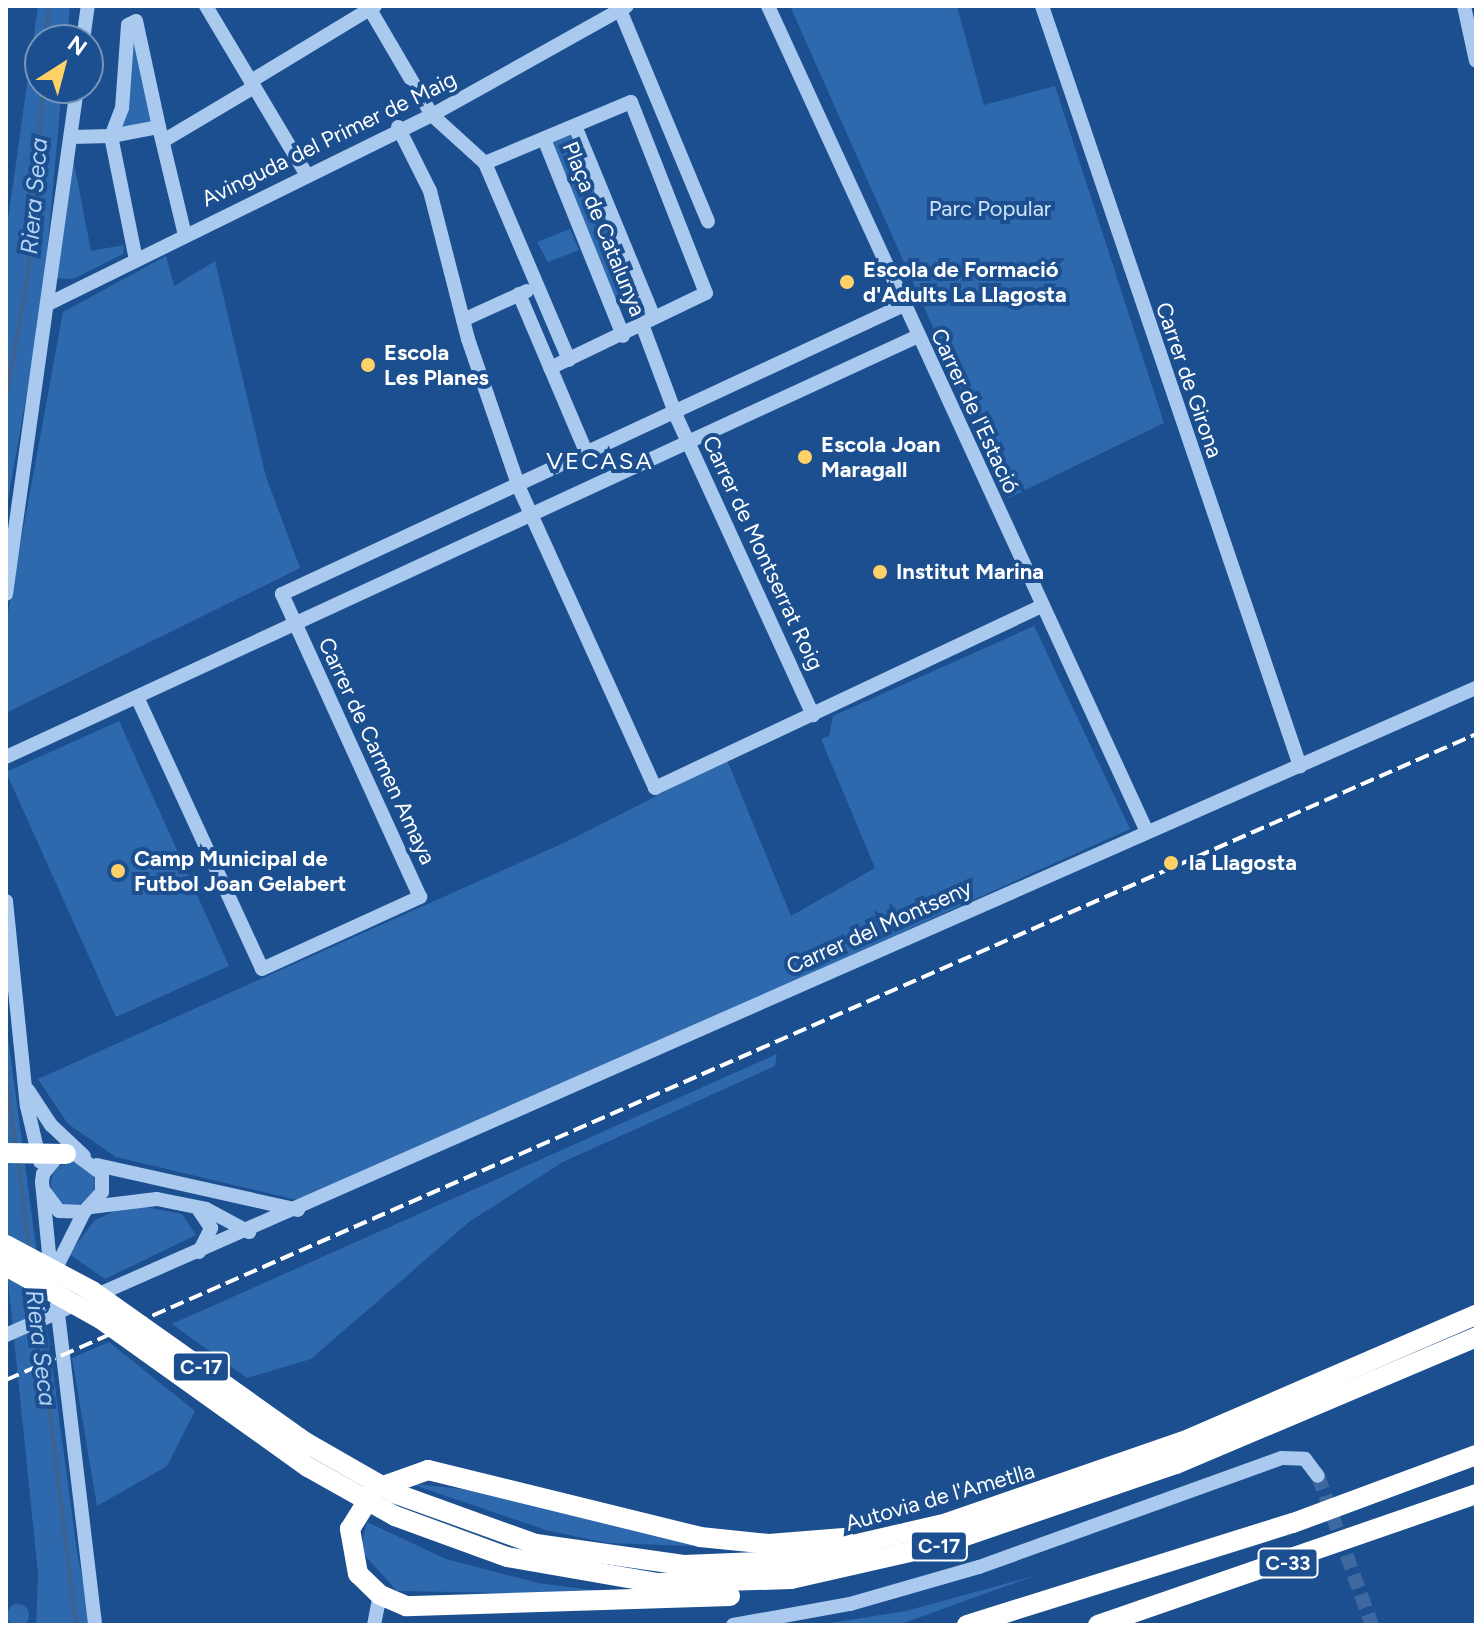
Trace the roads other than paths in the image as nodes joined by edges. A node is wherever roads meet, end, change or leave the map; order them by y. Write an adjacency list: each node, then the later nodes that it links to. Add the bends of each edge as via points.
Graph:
1 (206, 6): 9 (street)
2 (768, 6): 28 (street, Carrer de l'Estació)
3 (1042, 6): 47 (street, Carrer de Girona)
4 (1464, 6): 8 (street)
5 (371, 7): 9 (street); 11 (street)
6 (623, 8): 11 (street, Avinguda del Primer de Maig); 20 (street)
7 (134, 14): 14 (street); 15 (street, via 128,25 122,108)
8 (1476, 61)
9 (252, 84): 14 (street); 19 (street)
10 (75, 104): 16 (street)
11 (432, 115): 13 (street, Avinguda del Primer de Maig); 18 (street)
12 (575, 126): 17 (street); 21 (street, via 631,102); 30 (street, Plaça de Catalunya)
13 (398, 127): 19 (street, Avinguda del Primer de Maig); 29 (street, via 430,191)
14 (161, 134): 15 (street); 23 (street)
15 (111, 136): 16 (street); 24 (street)
16 (71, 137): 27 (street)
17 (544, 139): 18 (street); 31 (street, Plaça de Catalunya)
18 (485, 163): 25 (street)
19 (306, 174): 23 (street, Avinguda del Primer de Maig)
20 (693, 185): 21 (street); 22 (street)
21 (668, 196): 30 (street, via 706,293)
22 (708, 221)
23 (185, 235): 24 (street, Avinguda del Primer de Maig)
24 (136, 260): 27 (street, Avinguda del Primer de Maig)
25 (538, 285): 26 (street); 33 (street)
26 (519, 294): 29 (street); 34 (street)
27 (48, 304): 40 (street)
28 (904, 305): 32 (street, Carrer de l'Estació); 35 (street)
29 (463, 320): 38 (street)
30 (648, 321): 31 (street); 35 (street, Plaça de Catalunya)
31 (623, 336): 33 (street)
32 (916, 337): 36 (street); 41 (street, Carrer de l'Estació)
33 (569, 360): 34 (street)
34 (550, 368): 37 (street)
35 (678, 409): 36 (street, Carrer de Montserrat Roig); 37 (street)
36 (688, 442): 39 (street); 45 (street, Carrer de Montserrat Roig)
37 (586, 452): 38 (street)
38 (519, 484): 39 (street); 42 (street, Carrer de Carmen Amaya, via 282,594)
39 (530, 515): 42 (street); 45 (street, via 655,788)
40 (6, 594)
41 (1042, 606): 45 (street); 48 (street, Carrer de l'Estació)
42 (295, 624): 44 (street); 44 (street, Carrer de Carmen Amaya, via 420,897 262,969)
43 (1476, 688): 47 (street, Carrer del Montseny)
44 (137, 697): 46 (street)
45 (813, 715)
46 (6, 757)
47 (1300, 766): 48 (street, Carrer del Montseny)
48 (1147, 832): 58 (street, Carrer del Montseny)
49 (6, 901): 50 (street)
50 (25, 1083): 52 (street, via 51,1125); 53 (street)
51 (6, 1153): 53 (highway)
52 (83, 1159): 53 (highway); 55 (street); 57 (street, via 103,1182)
53 (36, 1161): 54 (street)
54 (44, 1191): 57 (street, via 59,1211); 63 (street)
55 (228, 1198): 58 (street); 59 (street, via 252,1214)
56 (196, 1207): 57 (street, via 140,1197); 59 (street); 61 (street, via 211,1228)
57 (87, 1210): 63 (street)
58 (302, 1210): 59 (street, Carrer del Montseny)
59 (250, 1232): 61 (street, Carrer del Montseny)
60 (6, 1245): 70 (highway, Autovia de l'Ametlla / C-17, via 92,1291 305,1442 394,1493 536,1544 684,1565 796,1559)
61 (198, 1253): 65 (street, Carrer del Montseny)
62 (6, 1266): 71 (highway, C-17, via 101,1319 278,1448 378,1508 507,1557 607,1578 709,1584)
63 (54, 1274): 73 (street)
64 (1476, 1315): 70 (highway, Autovia de l'Ametlla / C-17, via 1189,1439)
65 (6, 1335)
66 (1476, 1337): 71 (highway, C-17, via 1176,1464 986,1531)
67 (1476, 1455): 76 (highway, C-33, via 1293,1523)
68 (1318, 1476): 75 (street, via 1305,1459 1282,1458 979,1567 850,1604)
69 (1476, 1494): 77 (highway, C-33)
70 (947, 1523): 72 (highway, via 834,1539 733,1541 416,1471 375,1489 350,1529 353,1562)
71 (835, 1572): 72 (highway, via 668,1602 442,1610)
72 (380, 1595): 74 (street)
73 (95, 1625)
74 (374, 1625)
75 (733, 1625)
76 (967, 1625)
77 (1098, 1625)

